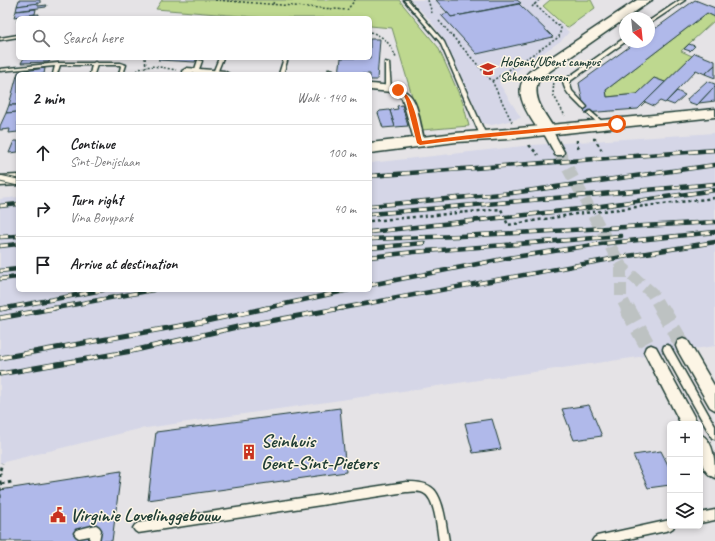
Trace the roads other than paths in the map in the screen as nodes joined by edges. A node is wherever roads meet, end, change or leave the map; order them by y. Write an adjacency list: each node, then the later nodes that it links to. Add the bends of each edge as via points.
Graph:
1 (406, 0): 29 (lane, via 442,42)
2 (646, 0): 28 (main road, via 534,75 529,83 528,92)
3 (683, 0): 4 (lane)
4 (655, 19)
5 (16, 36): 6 (lane)
6 (0, 39)
7 (619, 44): 24 (lane, via 566,81 569,90)
8 (221, 60): 20 (lane)
9 (285, 60): 21 (lane)
10 (93, 61): 13 (lane); 17 (lane); 18 (lane, via 124,65)
11 (200, 61): 15 (lane)
12 (387, 63): 23 (lane)
13 (58, 64): 14 (lane); 16 (lane)
14 (0, 70)
15 (191, 71): 19 (street)
16 (55, 72)
17 (92, 72)
18 (122, 72)
19 (200, 72)
20 (219, 72)
21 (282, 72)
22 (372, 87): 23 (street)
23 (388, 89): 30 (street, via 401,91 408,97)
24 (584, 107)
25 (590, 113): 27 (lane)
26 (715, 113): 27 (street)
27 (603, 125): 28 (street)
28 (547, 130): 29 (street); 32 (street)
29 (483, 135): 30 (street)
30 (420, 143): 31 (street)
31 (372, 148)
32 (559, 152)
33 (683, 346): 36 (street)
34 (667, 349): 38 (lane)
35 (651, 352): 37 (street)
36 (715, 402)
37 (688, 421)
38 (715, 435)
39 (703, 448): 40 (street)
40 (715, 470)
41 (715, 515): 42 (lane)
42 (703, 517)
43 (667, 526): 48 (lane)
44 (138, 528): 47 (lane, via 420,487 430,492 436,501)
45 (79, 533): 46 (lane, via 96,530)
46 (94, 541)
47 (444, 541)
48 (596, 541)

